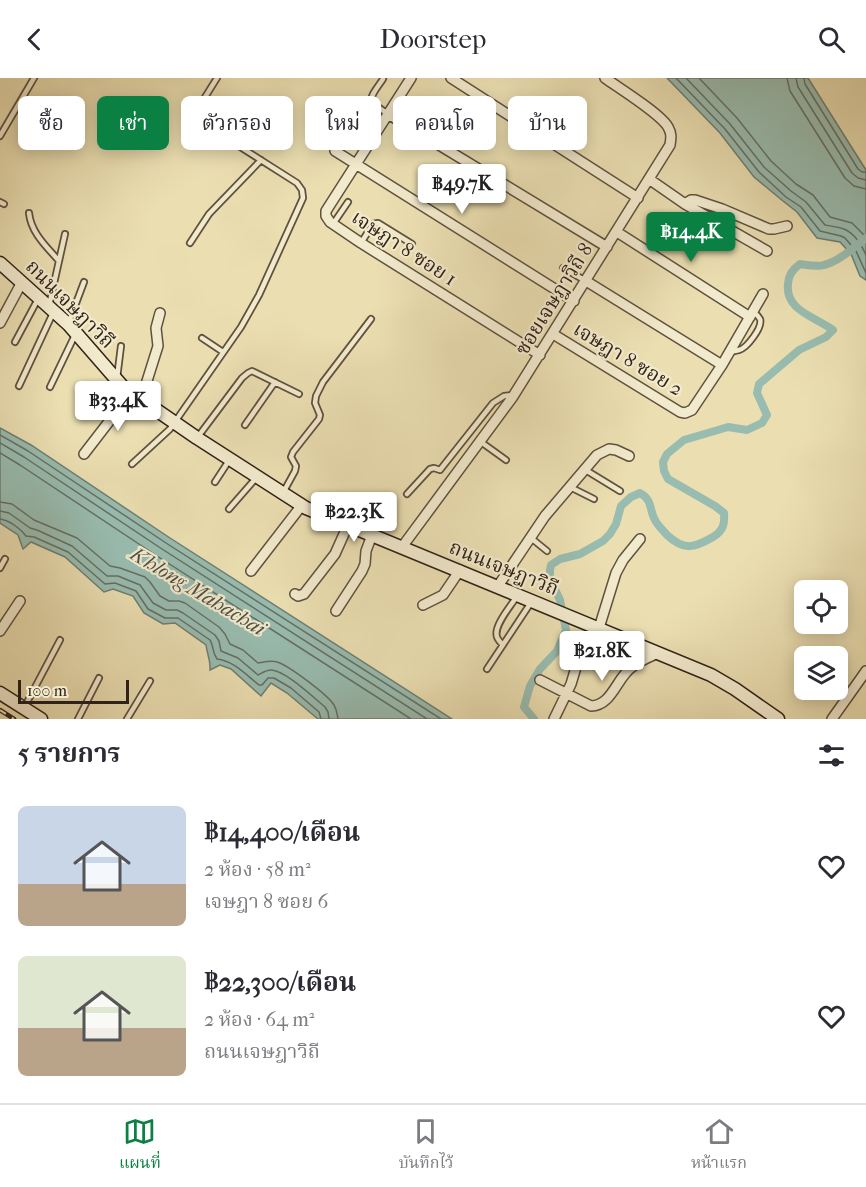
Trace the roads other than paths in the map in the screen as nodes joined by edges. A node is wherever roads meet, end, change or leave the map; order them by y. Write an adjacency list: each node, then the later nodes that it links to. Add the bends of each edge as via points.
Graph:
1 (34, 78): 8 (lane)
2 (217, 78): 10 (lane, via 202,102 204,109 220,134)
3 (411, 78): 7 (street, เจษฎา 8 ซอย 1)
4 (605, 78): 12 (street, ซอยเจษฎาวิถี 8, via 668,125 670,145)
5 (383, 79): 7 (lane, via 371,99)
6 (453, 79): 13 (street)
7 (388, 114): 11 (street, เจษฎา 8 ซอย 1); 26 (street)
8 (0, 136)
9 (335, 151): 11 (street)
10 (261, 160): 23 (lane, via 209,214); 47 (lane, via 297,183 303,198 259,295)
11 (357, 165): 19 (street, เจษฎา 8 ซอย 1, via 326,211); 36 (street)
12 (650, 179): 13 (street, ซอยเจษฎาวิถี 8); 15 (street)
13 (638, 198): 21 (street, ซอยเจษฎาวิถี 8)
14 (348, 202): 19 (lane)
15 (685, 204): 16 (street, via 695,200); 18 (street)
16 (722, 209): 18 (street); 20 (street, via 769,229)
17 (29, 213): 28 (lane, via 36,234)
18 (716, 222): 27 (street)
19 (333, 224): 24 (street, เจษฎา 8 ซอย 1)
20 (787, 226)
21 (617, 232): 26 (street, ซอยเจษฎาวิถี 8); 39 (street)
22 (65, 234): 28 (lane)
23 (190, 243)
24 (361, 243): 25 (lane, via 373,224 378,223); 48 (street, เจษฎา 8 ซอย 1)
25 (412, 243)
26 (607, 247): 31 (street, ซอยเจษฎาวิถี 8)
27 (767, 251)
28 (59, 261): 37 (lane)
29 (0, 263): 32 (street, ถนนเจษฎาวิถี)
30 (563, 268): 31 (lane)
31 (586, 281): 36 (street, ซอยเจษฎาวิถี 8); 49 (street)
32 (22, 282): 35 (street, ถนนเจษฎาวิถี); 41 (street)
33 (84, 282): 42 (lane)
34 (763, 294): 39 (street, เจษฎา 8 ซอย 2)
35 (39, 297): 37 (street, ถนนเจษฎาวิถี); 45 (lane)
36 (574, 301): 43 (street, ซอยเจษฎาวิถี 8)
37 (52, 308): 42 (street, ถนนเจษฎาวิถี); 52 (lane)
38 (160, 313): 56 (street, via 156,328 158,346)
39 (752, 314): 49 (street, เจษฎา 8 ซอย 2)
40 (371, 319): 71 (lane, via 323,382 315,403 319,419 293,452 296,471)
41 (0, 323)
42 (72, 329): 50 (street, ถนนเจษฎาวิถี); 53 (lane)
43 (553, 334): 48 (street, ซอยเจษฎาวิถี 8); 49 (street, เจษฎา 8 ซอย 2, via 685,413 692,410)
44 (202, 338): 47 (lane)
45 (15, 342)
46 (121, 346): 50 (lane)
47 (223, 352): 57 (lane)
48 (540, 355): 55 (street, ซอยเจษฎาวิถี 8)
49 (722, 365)
50 (116, 380): 56 (street, ถนนเจษฎาวิถี)
51 (275, 382): 54 (lane); 58 (lane); 59 (lane, via 252,371 248,373)
52 (19, 386)
53 (50, 387)
54 (299, 394)
55 (515, 394): 60 (street, ซอยเจษฎาวิถี 8); 72 (lane, via 493,403 440,470 430,469)
56 (136, 396): 57 (street, ถนนเจษฎาวิถี); 61 (street)
57 (175, 422): 59 (street, ถนนเจษฎาวิถี); 65 (lane)
58 (245, 425)
59 (197, 438): 63 (street, ถนนเจษฎาวิถี)
60 (481, 442): 64 (lane); 80 (street, ซอยเจษฎาวิถี 8)
61 (84, 454)
62 (629, 456): 66 (street, via 609,449 597,455)
63 (230, 459): 67 (street, ถนนเจษฎาวิถี); 68 (lane)
64 (506, 460)
65 (132, 464)
66 (584, 470): 69 (street); 70 (lane)
67 (257, 477): 71 (street, ถนนเจษฎาวิถี); 75 (lane)
68 (215, 482)
69 (570, 487): 73 (lane); 78 (street)
70 (620, 491)
71 (283, 493): 74 (street, ถนนเจษฎาวิถี)
72 (407, 494)
73 (594, 499)
74 (302, 505): 76 (street, ถนนเจษฎาวิถี); 85 (street)
75 (229, 509)
76 (348, 525): 77 (street, ถนนเจษฎาวิถี); 87 (street, via 335,554 304,594)
77 (372, 535): 80 (street, ถนนเจษฎาวิถี); 92 (street, via 362,571)
78 (531, 538): 81 (lane); 86 (street)
79 (640, 539): 93 (street, via 616,573)
80 (402, 547): 84 (street, ถนนเจษฎาวิถี)
81 (547, 551)
82 (5, 559): 83 (lane)
83 (0, 568)
84 (460, 570): 86 (street, ถนนเจษฎาวิถี); 91 (street, via 443,595)
85 (250, 571)
86 (498, 586): 88 (street, ถนนเจษฎาวิถี)
87 (296, 594)
88 (518, 594): 89 (street, ถนนเจษฎาวิถี); 96 (lane, via 498,626 497,639)
89 (532, 600): 93 (street, ถนนเจษฎาวิถี); 96 (lane)
90 (20, 601): 94 (street)
91 (423, 605)
92 (336, 611)
93 (599, 628): 97 (street, ถนนเจษฎาวิถี)
94 (0, 631)
95 (60, 640): 107 (lane)
96 (503, 645): 99 (lane)
97 (658, 653): 106 (street, via 624,673 600,704 591,706); 108 (street, ถนนเจษฎาวิถี, via 711,675)
98 (580, 654): 106 (street)
99 (488, 669)
100 (866, 670): 113 (street)
101 (99, 678): 110 (lane)
102 (540, 680): 106 (street)
103 (150, 681): 111 (lane)
104 (866, 681): 114 (street)
105 (0, 693): 107 (street)
106 (567, 693): 112 (street)
107 (24, 708): 109 (street)
108 (770, 716)
109 (41, 719)
110 (78, 719)
111 (127, 719)
112 (554, 719)
113 (832, 719)
114 (838, 719)

